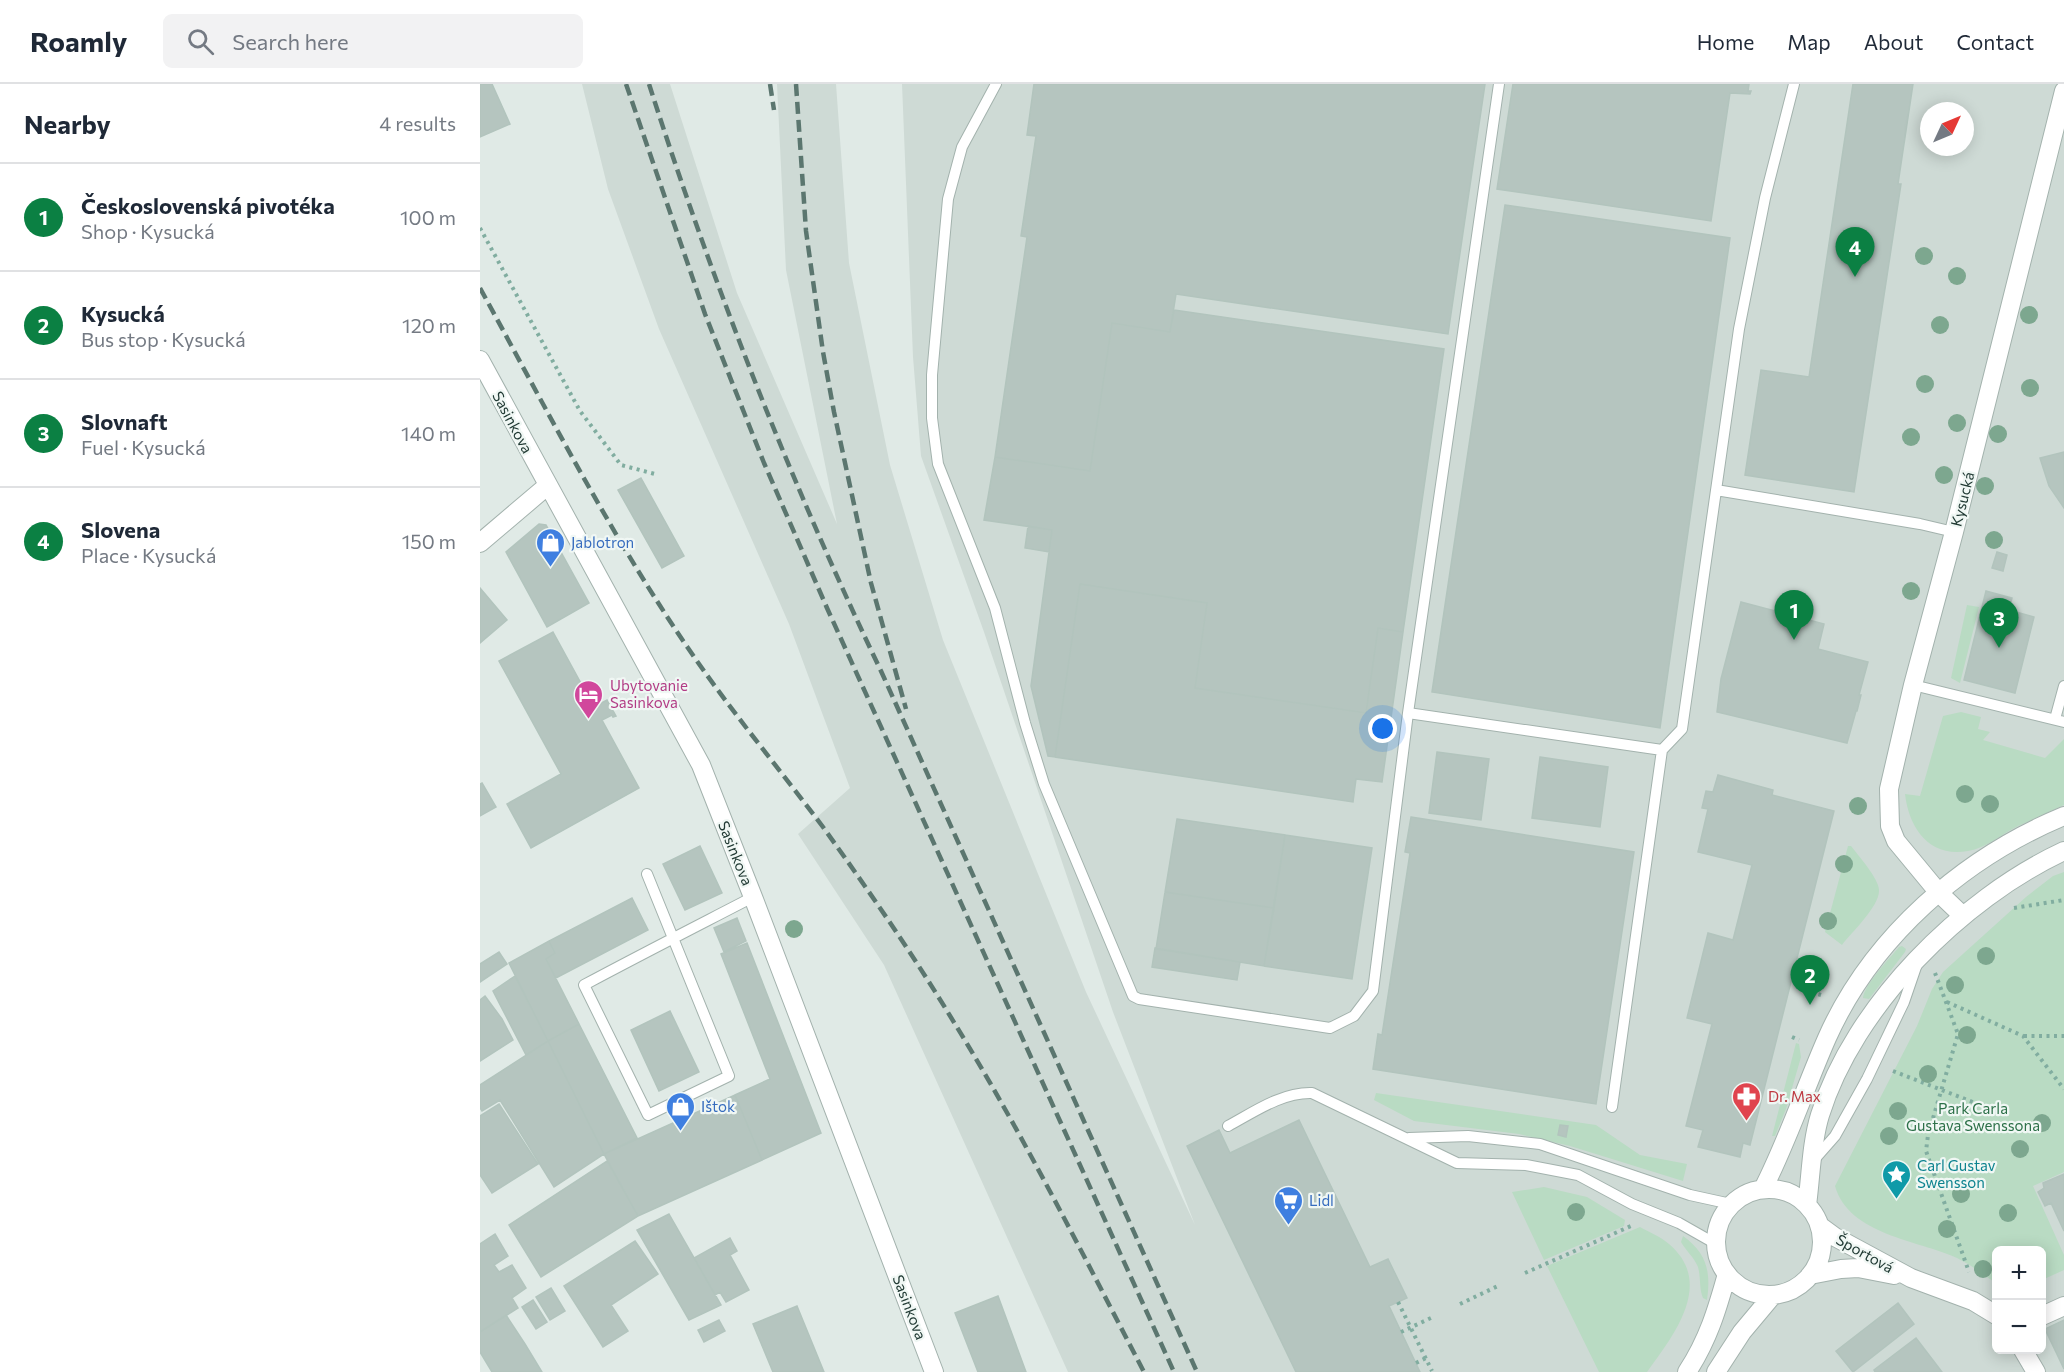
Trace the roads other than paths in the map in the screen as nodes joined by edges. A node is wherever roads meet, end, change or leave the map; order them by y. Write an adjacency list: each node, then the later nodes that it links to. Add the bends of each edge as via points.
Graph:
1 (996, 84): 12 (lane, via 962,147 948,199 932,375 938,464 995,608 1044,784 1133,996 1330,1028 1354,1016 1373,991)
2 (1499, 84): 12 (lane)
3 (1794, 84): 7 (lane, via 1765,198 1741,318)
4 (2064, 92): 8 (street, Kysucká)
5 (480, 360): 6 (street, Sasinkova)
6 (547, 486): 9 (street); 19 (street, Sasinkova, via 701,765)
7 (1716, 490): 8 (lane); 14 (lane, via 1682,729)
8 (1954, 532): 10 (street, Kysucká)
9 (480, 543)
10 (1913, 685): 13 (lane); 18 (street, Kysucká, via 1889,789 1890,826 1896,841)
11 (2064, 686): 13 (lane)
12 (1408, 713): 14 (lane)
13 (2059, 721)
14 (1662, 750): 23 (lane)
15 (2064, 816): 18 (street, via 2005,844)
16 (2064, 851): 20 (street, via 2013,879)
17 (647, 874): 21 (lane)
18 (1939, 893): 20 (street, Kysucká); 27 (street, via 1895,934 1851,993)
19 (753, 897): 21 (lane); 40 (street, Sasinkova)
20 (1962, 915): 22 (street)
21 (673, 938): 21 (lane, via 584,985 648,1115 729,1076)
22 (1920, 956): 26 (lane, via 1904,1002 1867,1079 1835,1136); 26 (street, via 1867,1021 1833,1079 1819,1118)
23 (1612, 1107)
24 (1228, 1126): 25 (lane, via 1299,1092 1312,1093)
25 (1408, 1138): 28 (lane, via 1468,1136 1540,1144 1690,1195); 31 (lane, via 1457,1163 1526,1165 1578,1175)
26 (1812, 1161): 29 (street)
27 (1763, 1189): 28 (street); 29 (street, via 1787,1192)
28 (1731, 1204): 31 (street, via 1720,1222)
29 (1807, 1205): 30 (street)
30 (1820, 1226): 33 (street, via 1821,1252); 34 (street, Športová)
31 (1716, 1244): 32 (street)
32 (1727, 1274): 35 (street, via 1739,1286); 41 (street, via 1702,1350)
33 (1810, 1275): 34 (street, Športová, via 1858,1268); 35 (street, via 1793,1289)
34 (1911, 1278): 37 (street, Športová, via 1973,1301)
35 (1773, 1295): 42 (street)
36 (2064, 1306): 38 (street)
37 (1992, 1313)
38 (2046, 1314)
39 (2025, 1354): 43 (street)
40 (934, 1372)
41 (1687, 1372)
42 (1716, 1372)
43 (2036, 1372)

